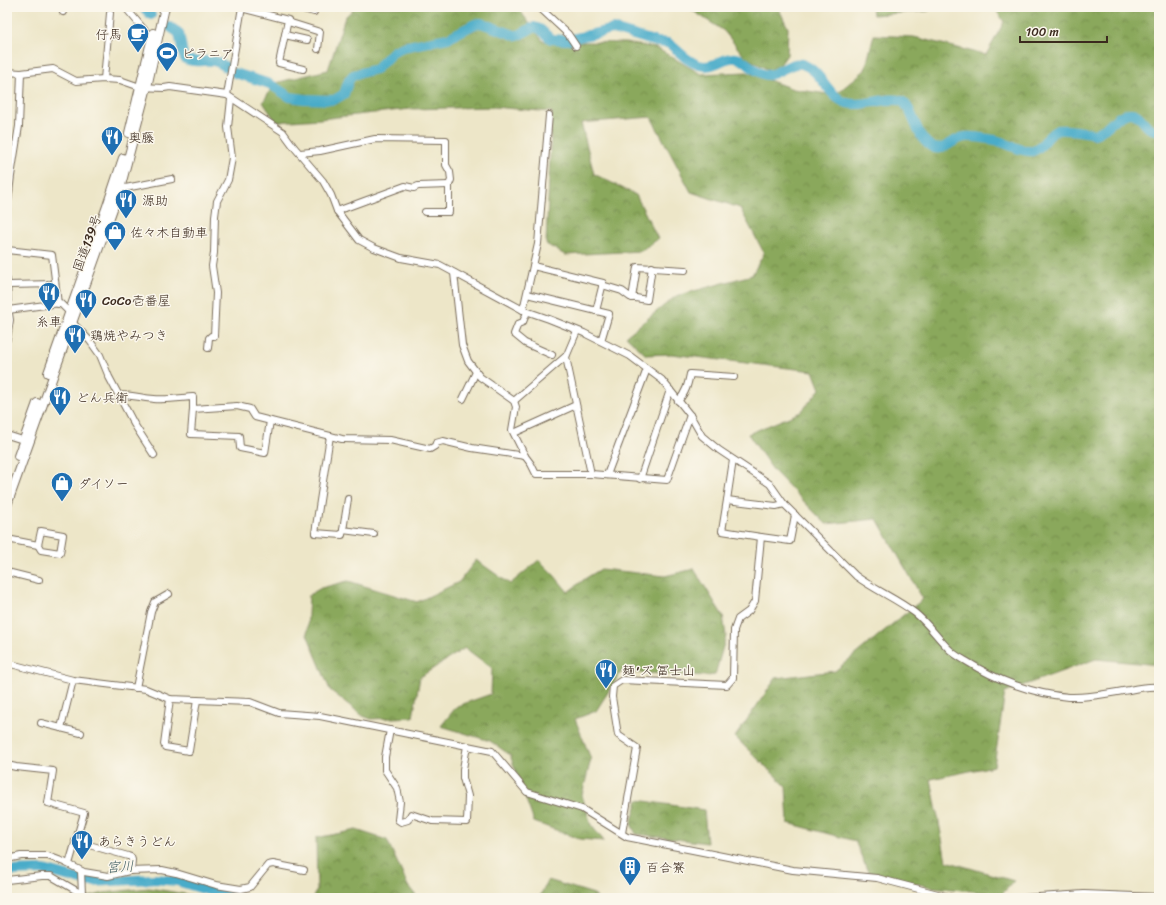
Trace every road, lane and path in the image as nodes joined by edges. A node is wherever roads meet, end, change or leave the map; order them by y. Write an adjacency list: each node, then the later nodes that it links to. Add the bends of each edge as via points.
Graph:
1 (125, 7): 11 (street)
2 (160, 7): 11 (highway, 国道139号)
3 (165, 7): 19 (highway, 国道139号)
4 (295, 7): 7 (street)
5 (539, 7): 13 (street, via 568,34)
6 (241, 8): 9 (street); 20 (street)
7 (314, 12)
8 (110, 13): 18 (street)
9 (288, 22): 10 (street); 14 (street, via 320,32)
10 (285, 35): 12 (street); 15 (street, via 279,63)
11 (152, 39): 19 (highway, 国道139号)
12 (307, 40)
13 (576, 46)
14 (318, 48)
15 (303, 68)
16 (7, 72): 17 (street)
17 (21, 73): 18 (street, via 53,69 76,81); 26 (street, via 19,126)
18 (104, 79): 19 (street, via 120,80)
19 (144, 87): 20 (street, via 170,87); 25 (highway, 国道139号); 43 (highway, 国道139号, via 107,206)
20 (229, 97): 22 (street, via 283,132); 48 (street, via 228,127 232,158 228,180 217,201 215,216 212,266 216,302 214,336 209,338)
21 (549, 115): 30 (street, via 538,244)
22 (300, 153): 24 (street, via 375,139 446,140 446,165 451,180); 27 (street, via 323,181)
23 (172, 179): 25 (street)
24 (448, 185): 27 (street, via 414,188 405,186); 28 (street, via 449,212)
25 (120, 189): 44 (highway, 国道139号)
26 (7, 210)
27 (337, 211): 33 (street, via 359,240 374,248 400,258 440,265)
28 (425, 212)
29 (7, 250): 35 (street, via 52,256)
30 (533, 266): 36 (street, via 603,283); 37 (street)
31 (652, 267): 32 (street); 38 (street, via 637,267); 38 (street, via 647,300)
32 (685, 270)
33 (454, 273): 41 (street); 52 (street, via 462,345 468,361)
34 (7, 283): 35 (street); 40 (street)
35 (55, 284): 39 (street)
36 (602, 285): 38 (street, via 622,291); 42 (street)
37 (527, 294): 41 (street); 42 (street)
38 (632, 298)
39 (58, 304): 40 (street); 43 (street)
40 (8, 310): 46 (street, via 10,320)
41 (525, 311): 45 (street); 49 (street, via 523,322 518,324 514,334 525,343)
42 (596, 311): 47 (street, via 609,314)
43 (69, 312): 66 (highway, 国道139号)
44 (72, 322): 55 (street, via 100,355); 66 (highway, 国道139号)
45 (577, 331): 47 (street); 50 (street)
46 (7, 339)
47 (601, 341): 51 (street, via 630,356)
48 (208, 348)
49 (552, 355)
50 (566, 356): 57 (street); 59 (street)
51 (647, 369): 54 (street); 71 (street)
52 (476, 372): 56 (street); 57 (street)
53 (734, 377): 58 (street, via 692,373 685,392)
54 (670, 390): 58 (street); 72 (street)
55 (119, 395): 60 (street, via 161,399 193,397); 67 (street)
56 (462, 399)
57 (514, 401): 63 (street)
58 (678, 401): 61 (street)
59 (576, 405): 63 (street); 70 (street)
60 (193, 409): 62 (street, via 237,406 250,409 255,417); 62 (street, via 191,434 239,436 240,448 265,453)
61 (690, 415): 69 (street, via 702,436); 72 (street, via 667,480)
62 (270, 421): 65 (street)
63 (514, 433): 68 (street)
64 (7, 435): 66 (street)
65 (330, 436): 68 (street, via 342,439 390,440 430,448 443,441); 79 (street, via 314,533 342,535)
66 (26, 442): 73 (highway, 国道139号); 77 (highway, 国道139号)
67 (154, 454)
68 (525, 456): 70 (street, via 536,474)
69 (733, 460): 75 (street); 76 (street, via 770,484)
70 (591, 474): 71 (street)
71 (607, 475): 72 (street)
72 (640, 478)
73 (7, 489)
74 (348, 499): 79 (street)
75 (727, 500): 76 (street, via 776,506); 81 (street, via 722,531)
76 (784, 504): 78 (street)
77 (7, 505)
78 (795, 514): 81 (street, via 790,541); 89 (street, via 860,579 917,614 951,652 1001,679 1046,694 1069,697)
79 (343, 530): 80 (street)
80 (374, 534)
81 (761, 537): 99 (street, via 755,601 738,620 734,630 733,678 727,685 622,680 614,686 612,697 618,735 637,748)
82 (7, 539): 83 (street)
83 (38, 545): 83 (street, via 41,550 60,553 63,535 42,531)
84 (7, 572): 85 (street)
85 (39, 580)
86 (169, 594): 90 (street, via 155,602 151,612)
87 (7, 663): 88 (street)
88 (73, 680): 90 (street); 94 (street)
89 (1159, 687)
90 (136, 688): 91 (street, via 146,689)
91 (170, 699): 92 (street); 92 (street, via 165,747 189,751)
92 (197, 700): 95 (street, via 250,702 279,713 320,716)
93 (41, 723): 94 (street)
94 (61, 728): 96 (street)
95 (390, 730): 97 (street); 97 (street, via 384,770 397,788 400,802 398,820 401,822 408,820 411,814 432,821 467,822 468,796 463,768)
96 (81, 733)
97 (467, 746): 99 (street, via 492,751 527,792 582,809)
98 (7, 765): 100 (street, via 53,770 48,803 84,813)
99 (622, 834): 109 (street, via 627,838 793,870 877,878)
100 (75, 842): 102 (street); 104 (street, via 131,857)
101 (7, 859): 102 (street, via 48,856)
102 (69, 864): 105 (street)
103 (304, 870): 104 (street, via 268,865 250,887 241,889 162,870)
104 (131, 871): 105 (street, via 108,876)
105 (80, 872): 107 (street)
106 (7, 880): 107 (street, via 51,876)
107 (83, 894)
108 (1159, 896): 110 (street, via 1084,894)
109 (953, 898)
110 (1024, 898)

